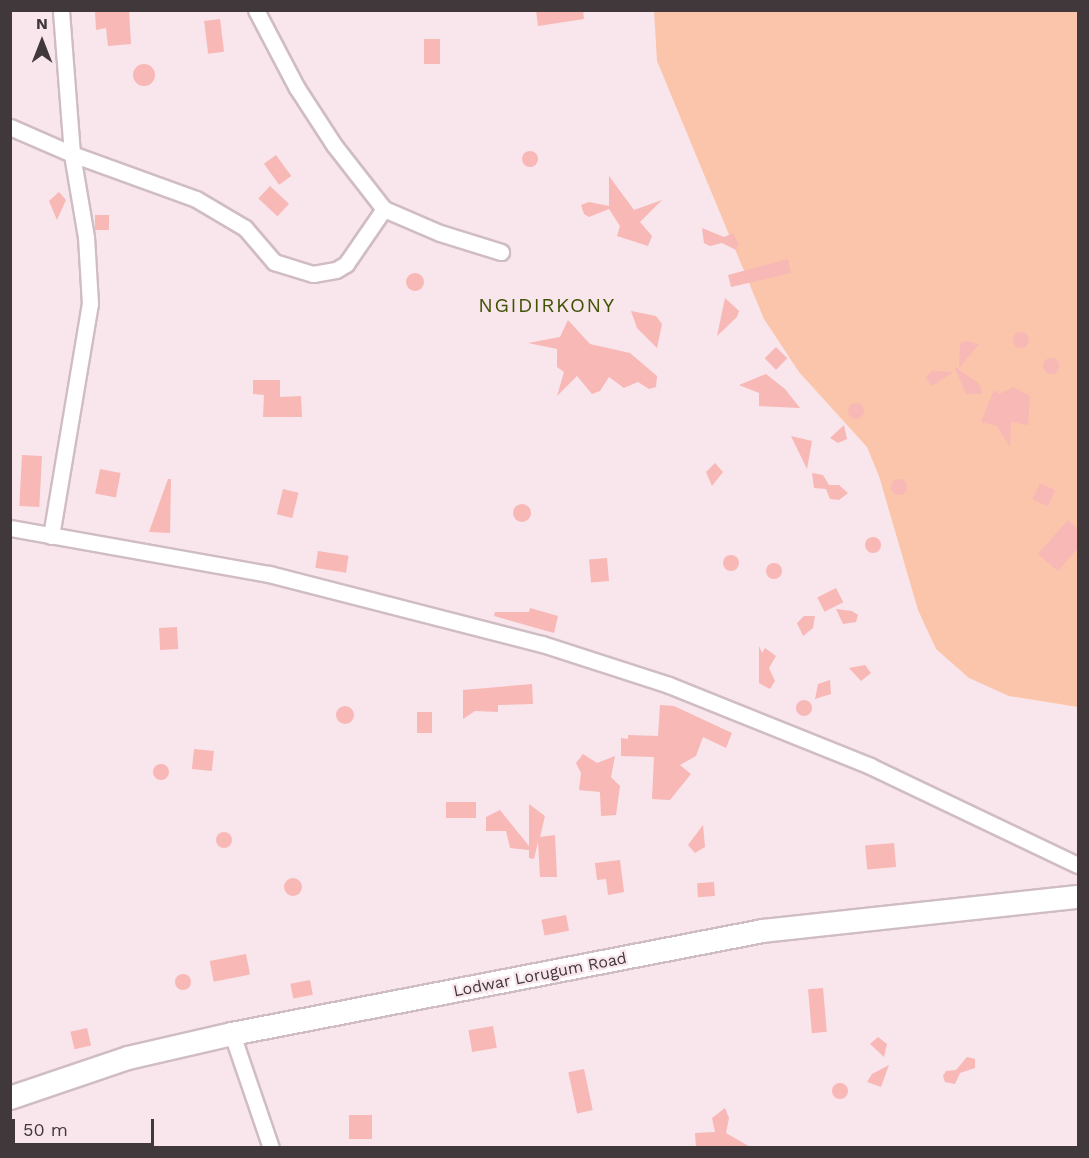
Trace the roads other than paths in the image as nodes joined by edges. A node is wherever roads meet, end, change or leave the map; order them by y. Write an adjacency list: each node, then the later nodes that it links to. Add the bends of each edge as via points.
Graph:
1 (61, 10): 4 (street)
2 (256, 10): 5 (street, via 297,88 334,145)
3 (10, 127): 4 (street)
4 (72, 154): 5 (street, via 196,199 245,228 274,262 313,274 346,264); 8 (street, via 86,237 90,304)
5 (384, 209): 6 (street, via 440,233)
6 (501, 252)
7 (10, 528): 8 (street)
8 (51, 536): 9 (street, via 347,591 564,651 669,685 860,762)
9 (1078, 865)
10 (1078, 897): 11 (main road, Lodwar Lorugum Road, via 763,932)
11 (232, 1034): 12 (main road, Lodwar Lorugum Road, via 128,1058); 13 (street)
12 (10, 1098)
13 (271, 1148)

